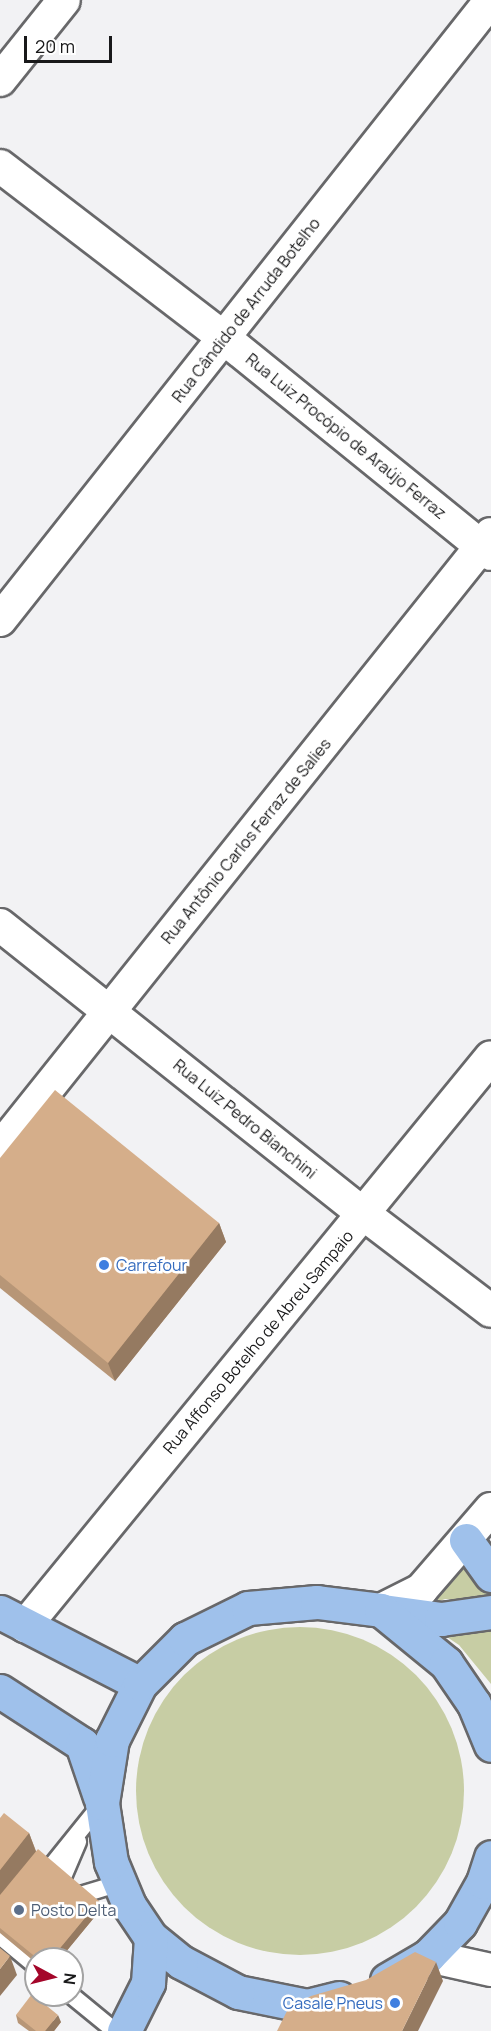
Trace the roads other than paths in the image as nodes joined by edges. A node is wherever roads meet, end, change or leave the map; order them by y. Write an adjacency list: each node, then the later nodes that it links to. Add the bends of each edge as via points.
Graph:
1 (64, 0): 3 (street)
2 (491, 0): 5 (street, Rua Cândido de Arruda Botelho)
3 (0, 80)
4 (0, 166): 5 (street, Rua Luiz Procópio de Araújo Ferraz)
5 (224, 338): 6 (street, Rua Luiz Procópio de Araújo Ferraz); 7 (street, Rua Cândido de Arruda Botelho)
6 (488, 544): 9 (street, Rua Antônio Carlos Ferraz de Salies)
7 (0, 620)
8 (0, 925): 9 (street, Rua Luiz Pedro Bianchini)
9 (110, 1011): 11 (street, Rua Antônio Carlos Ferraz de Salies); 12 (street, Rua Luiz Pedro Bianchini)
10 (491, 1057): 12 (street, Rua Affonso Botelho de Abreu Sampaio)
11 (0, 1148)
12 (365, 1215): 13 (street, Rua Luiz Pedro Bianchini); 19 (street, Rua Affonso Botelho de Abreu Sampaio, via 140,1483)
13 (491, 1311)
14 (491, 1509): 15 (street)
15 (466, 1540): 16 (main road); 17 (street, via 421,1590)
16 (491, 1575)
17 (381, 1610): 18 (main road, via 441,1620); 20 (main road, via 317,1602 248,1608 185,1639); 22 (main road, via 446,1663 474,1704)
18 (491, 1612)
19 (13, 1619): 20 (main road)
20 (140, 1684): 23 (main road, via 112,1740)
21 (0, 1691): 23 (main road, via 82,1744)
22 (491, 1745)
23 (94, 1814): 25 (main road, via 111,1862); 26 (lane); 27 (lane, via 60,1884)
24 (488, 1876): 36 (main road, via 460,1923)
25 (111, 1881): 28 (lane, via 74,1897); 29 (lane); 32 (main road)
26 (28, 1894)
27 (46, 1902)
28 (60, 1914)
29 (84, 1914)
30 (25, 1928): 31 (lane)
31 (4, 1933): 35 (lane)
32 (151, 1938): 39 (main road, via 182,1962 238,1992); 41 (main road, via 148,1983)
33 (39, 1940): 34 (lane)
34 (36, 1947)
35 (24, 1954)
36 (428, 1956): 37 (street); 39 (main road, via 369,1990)
37 (491, 1970)
38 (84, 2006): 40 (lane)
39 (307, 2006): 42 (main road)
40 (115, 2031)
41 (124, 2031)
42 (280, 2031)

